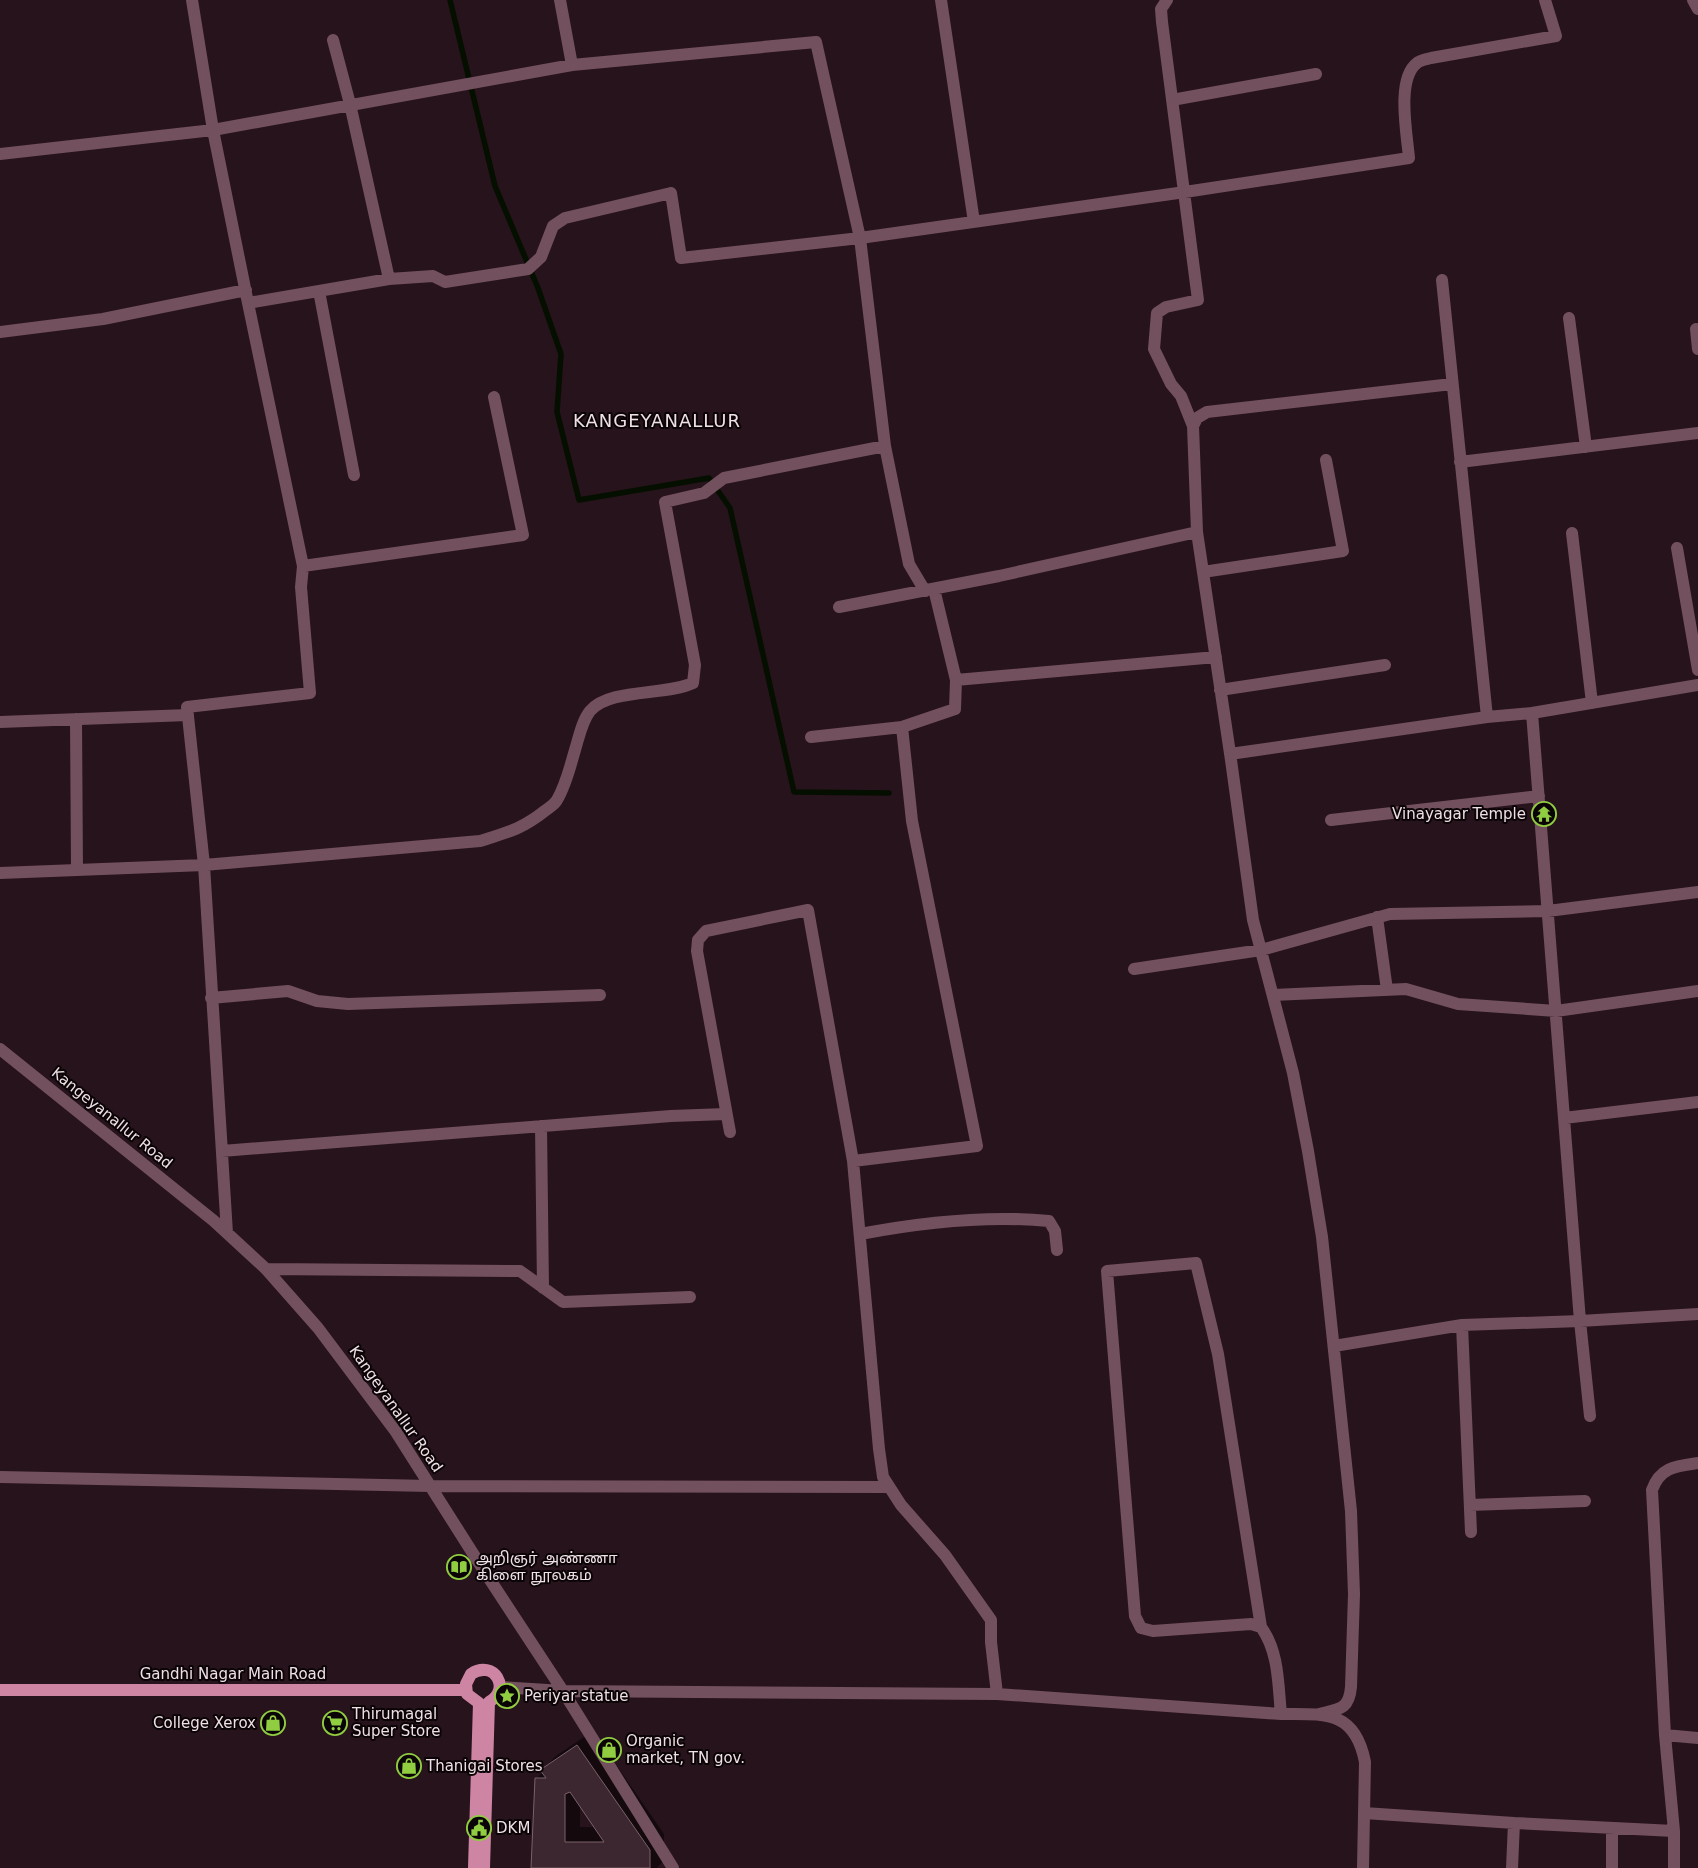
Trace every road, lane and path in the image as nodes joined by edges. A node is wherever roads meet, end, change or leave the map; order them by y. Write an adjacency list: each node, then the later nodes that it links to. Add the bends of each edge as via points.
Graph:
1 (192, 0): 13 (street)
2 (560, 0): 9 (street)
3 (941, 0): 16 (street)
4 (1167, 0): 11 (street, via 1161,9)
5 (1545, 0): 15 (street, via 1556,36 1417,62 1408,73 1405,86 1409,158)
6 (1693, 0): 7 (street)
7 (1698, 9)
8 (333, 40): 12 (street)
9 (572, 65): 12 (street); 17 (street, via 816,42)
10 (1316, 74): 11 (street)
11 (1172, 100): 15 (street)
12 (350, 104): 13 (street); 18 (street)
13 (213, 130): 14 (street); 20 (street)
14 (0, 154)
15 (1185, 192): 16 (street); 29 (street, via 1198,300 1166,307 1157,313 1154,349 1181,396)
16 (974, 222): 17 (street)
17 (860, 238): 18 (street, via 681,258 671,193 565,218 553,226 539,258 528,269 445,282 432,276); 31 (street)
18 (389, 279): 21 (street)
19 (1442, 280): 27 (street)
20 (246, 290): 22 (street); 25 (street, via 103,319)
21 (319, 291): 22 (street); 35 (street)
22 (248, 304): 39 (street)
23 (1569, 318): 32 (street)
24 (1696, 329): 26 (street)
25 (0, 332)
26 (1698, 349)
27 (1452, 384): 29 (street, via 1207,412 1197,418); 34 (street)
28 (494, 397): 39 (street, via 524,535)
29 (1193, 426): 36 (street)
30 (1698, 433): 32 (street)
31 (885, 446): 41 (street, via 909,564); 60 (street, via 724,478 704,493 665,502 695,665 692,683 673,689 620,696 603,701 590,711 556,802 517,830 480,841)
32 (1586, 447): 34 (street)
33 (1326, 460): 40 (street, via 1343,552)
34 (1460, 462): 52 (street)
35 (354, 475)
36 (1197, 532): 40 (street); 41 (street)
37 (1572, 533): 49 (street)
38 (1677, 548): 45 (street)
39 (303, 566): 51 (street, via 301,587 310,693 188,707)
40 (1203, 572): 43 (street)
41 (929, 590): 42 (street); 46 (street)
42 (839, 607)
43 (1216, 658): 46 (street); 48 (street)
44 (1385, 665): 48 (street)
45 (1698, 670)
46 (956, 680): 55 (street, via 955,709)
47 (1698, 685): 49 (street)
48 (1220, 690): 57 (street)
49 (1592, 703): 50 (street)
50 (1532, 713): 52 (street); 58 (street)
51 (188, 716): 53 (street); 60 (street)
52 (1487, 717): 57 (street)
53 (76, 720): 54 (street); 61 (street)
54 (0, 722)
55 (902, 727): 56 (street); 81 (street, via 912,821 977,1146)
56 (811, 738)
57 (1230, 754): 66 (street, via 1247,885)
58 (1539, 796): 59 (street); 64 (street)
59 (1331, 820)
60 (204, 864): 61 (street); 72 (street)
61 (77, 870): 62 (street)
62 (0, 873)
63 (1698, 892): 64 (street)
64 (1548, 911): 65 (street, via 1390,914); 73 (street)
65 (1377, 917): 66 (street); 68 (street)
66 (1261, 950): 67 (street); 71 (street)
67 (1134, 969)
68 (1387, 990): 71 (street); 73 (street, via 1406,989 1458,1004)
69 (1698, 992): 73 (street)
70 (600, 995): 72 (street, via 348,1004 317,1001 288,991)
71 (1273, 995): 91 (street, via 1293,1072 1308,1151)
72 (211, 998): 80 (street)
73 (1556, 1012): 77 (street)
74 (0, 1049): 82 (street, Kangeyanallur Road)
75 (1698, 1102): 77 (street)
76 (726, 1114): 78 (street); 79 (street); 81 (street, via 697,951 698,940 706,931 808,910)
77 (1564, 1118): 89 (street)
78 (541, 1126): 80 (street); 86 (street)
79 (730, 1132)
80 (222, 1151): 82 (street)
81 (853, 1161): 83 (street)
82 (227, 1233): 85 (street, Kangeyanallur Road)
83 (860, 1234): 84 (street, via 948,1221 1013,1218 1049,1221 1055,1231); 96 (street, via 879,1449)
84 (1057, 1250)
85 (266, 1269): 86 (street, via 520,1271); 95 (street, Kangeyanallur Road, via 318,1328 396,1432)
86 (543, 1288): 87 (street, via 563,1302)
87 (690, 1297)
88 (1698, 1314): 89 (street)
89 (1580, 1321): 90 (street); 92 (street)
90 (1462, 1325): 91 (street); 98 (street)
91 (1334, 1346): 108 (street, via 1350,1511 1354,1594 1352,1687 1350,1699 1341,1708)
92 (1590, 1416)
93 (1698, 1463): 109 (street, via 1666,1470 1656,1479 1652,1490)
94 (0, 1477): 95 (street)
95 (430, 1486): 96 (street); 104 (street, Kangeyanallur Road)
96 (889, 1487): 105 (street, via 945,1555 992,1620)
97 (1585, 1501): 98 (street)
98 (1470, 1505): 99 (street)
99 (1471, 1532)
100 (1261, 1627): 100 (street, via 1218,1354 1196,1263 1107,1271 1135,1616 1141,1628 1153,1630 1251,1624); 107 (street, via 1275,1658)
101 (500, 1687): 103 (main road, via 492,1672 481,1669 467,1678); 104 (street); 106 (main road, via 497,1696)
102 (0, 1690): 103 (main road, Gandhi Nagar Main Road)
103 (466, 1690): 106 (main road, via 470,1698)
104 (563, 1691): 105 (street); 117 (street, Kangeyanallur Road)
105 (997, 1694): 107 (street)
106 (484, 1702): 115 (main road); 116 (main road)
107 (1281, 1714): 108 (street)
108 (1319, 1714): 111 (street, via 1338,1718 1353,1731 1362,1746 1365,1762)
109 (1665, 1735): 110 (street); 114 (street)
110 (1698, 1738)
111 (1364, 1813): 112 (street); 118 (street)
112 (1514, 1823): 113 (street); 119 (street)
113 (1612, 1828): 114 (street); 120 (street)
114 (1674, 1831): 121 (street)
115 (474, 1868)
116 (484, 1868)
117 (673, 1868)
118 (1362, 1868)
119 (1512, 1868)
120 (1612, 1868)
121 (1674, 1868)

